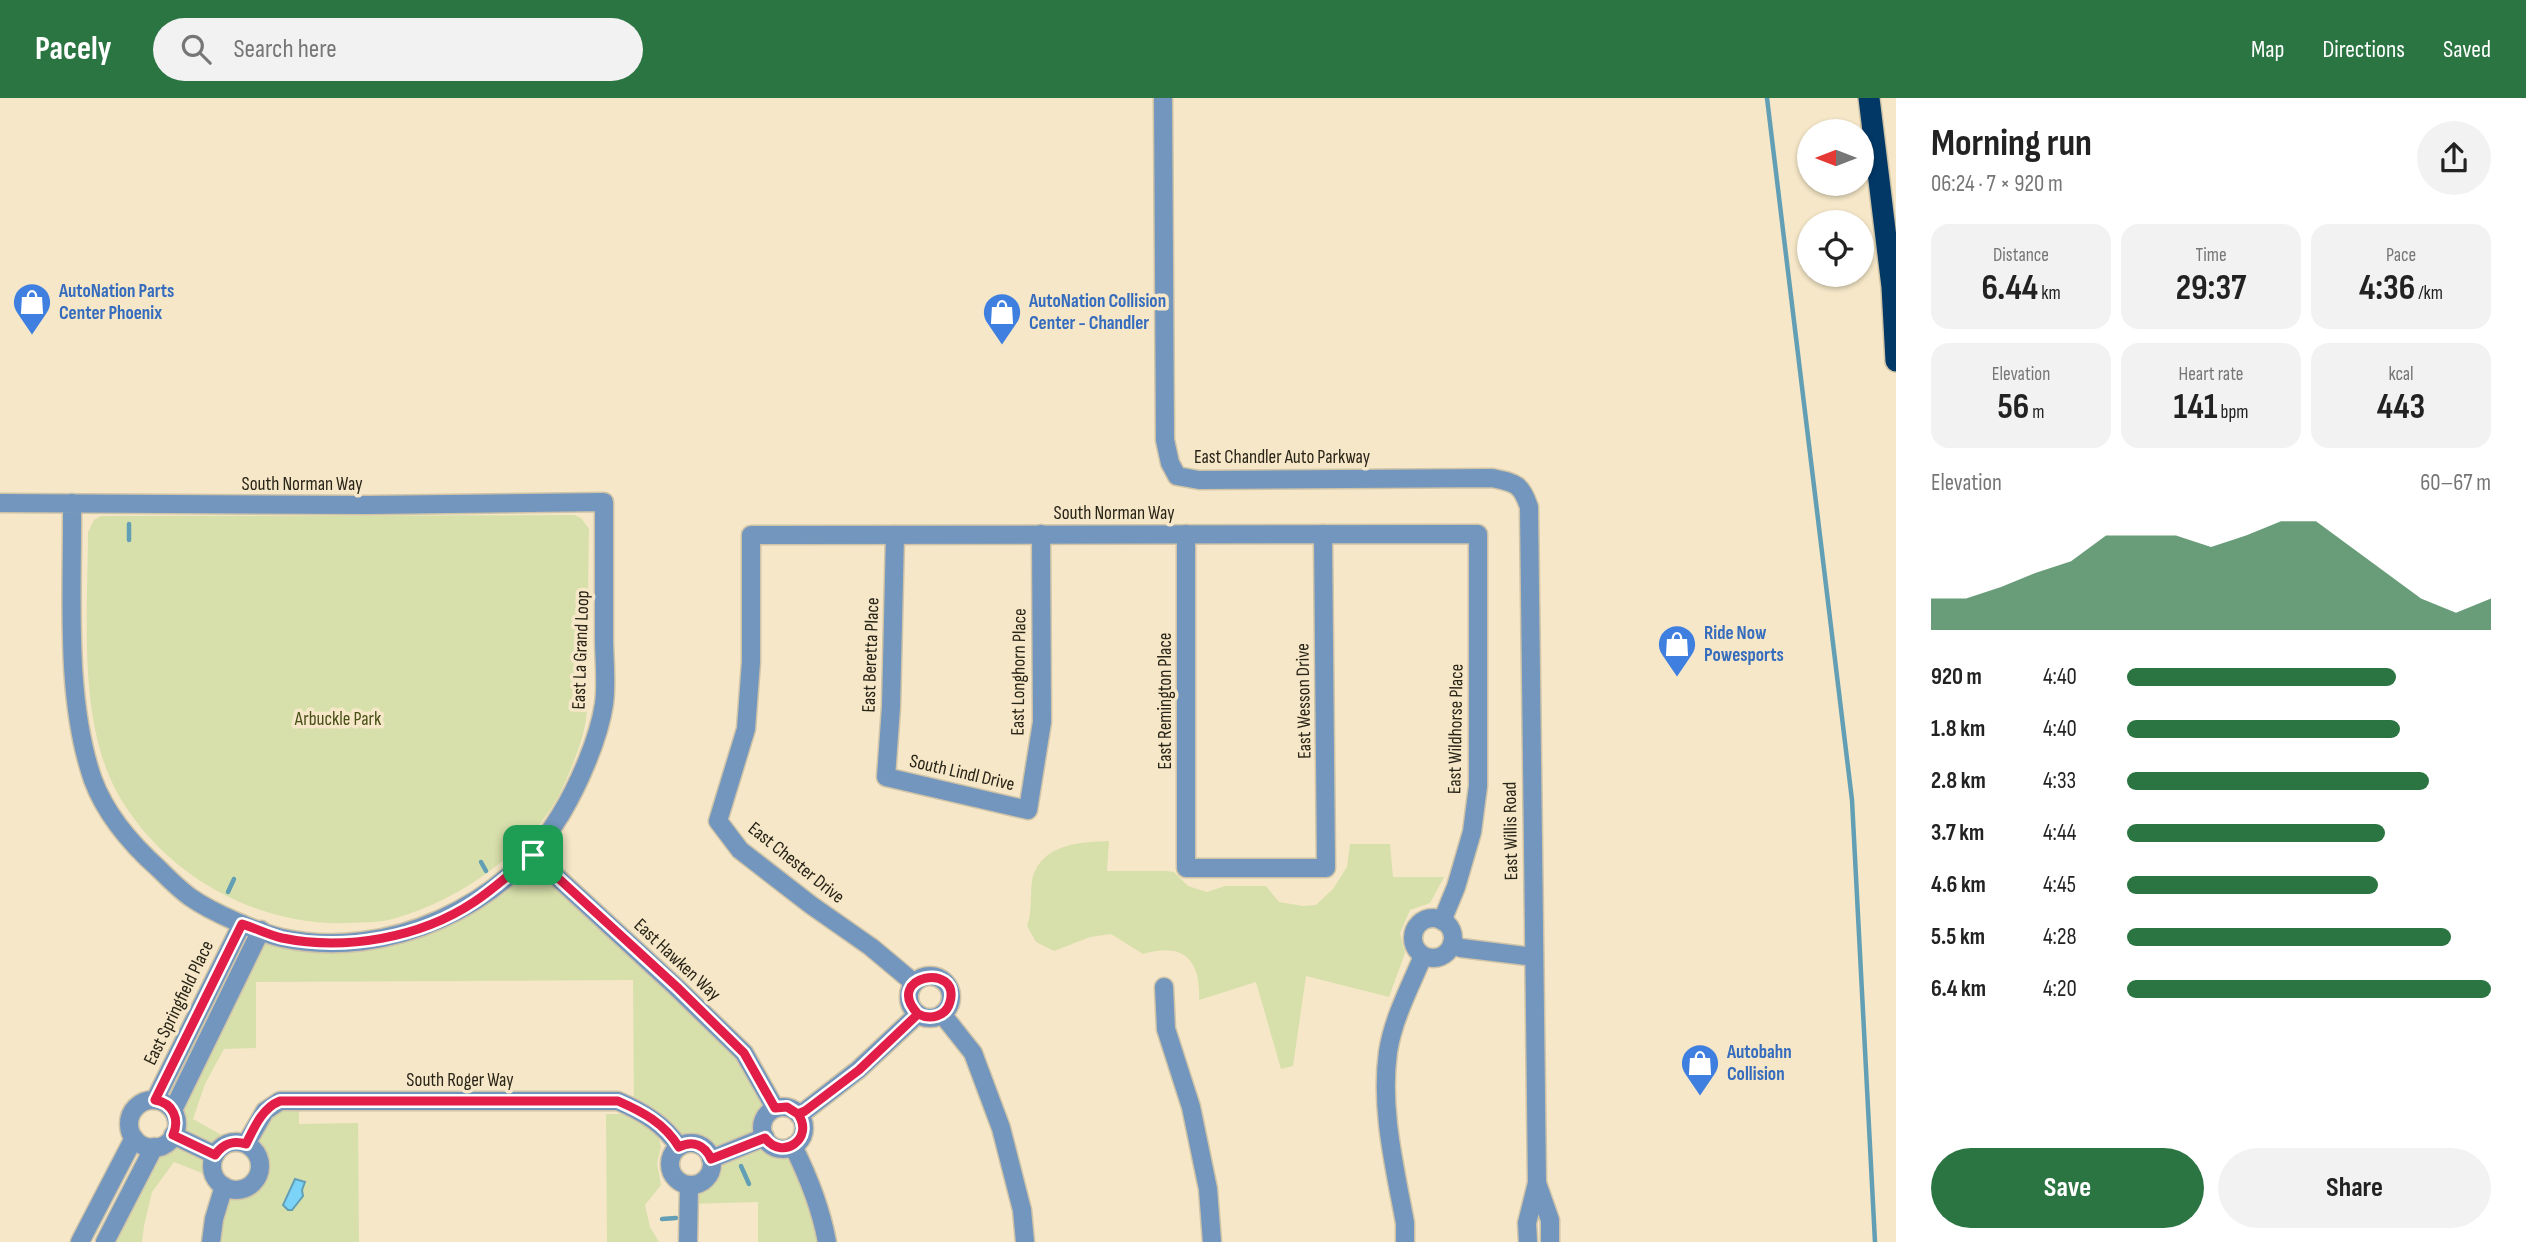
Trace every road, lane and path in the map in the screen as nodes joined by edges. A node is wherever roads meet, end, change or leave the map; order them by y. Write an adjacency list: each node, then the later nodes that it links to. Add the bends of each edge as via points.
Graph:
1 (1163, 98): 4 (street, East Chandler Auto Parkway, via 1165,440 1177,476 1199,481 1492,478)
2 (1869, 98): 3 (highway, via 1892,287)
3 (1896, 361)
4 (1515, 483): 23 (street, East Willis Road, via 1529,507)
5 (604, 502): 7 (street, South Norman Way); 16 (street, East La Grand Loop, via 604,704 573,790)
6 (0, 503): 7 (street, South Norman Way)
7 (72, 503): 19 (street, East La Grand Loop, via 74,682 94,781 117,826 154,865 190,898)
8 (1041, 534): 9 (street, South Norman Way); 13 (street, South Norman Way); 15 (street, East Longhorn Place, via 1042,722)
9 (1186, 534): 10 (street, South Norman Way); 17 (street, East Remington Place)
10 (1323, 534): 11 (street, South Norman Way); 17 (street, East Wesson Drive, via 1326,869)
11 (1478, 534): 18 (street, East Wildhorse Place, via 1478,786 1472,832)
12 (751, 535): 13 (street, South Norman Way); 24 (street, East Chester Drive, via 746,729 718,821 740,850)
13 (895, 535): 14 (street, East Beretta Place)
14 (886, 777): 15 (street, South Lindl Drive)
15 (1028, 810)
16 (533, 855): 20 (street, East La Grand Loop, via 472,903 440,920 369,942 281,938); 29 (street, East Hawken Way, via 744,1053)
17 (1186, 869)
18 (1443, 921): 21 (street, via 1451,931); 22 (street, via 1430,919 1416,929 1413,941)
19 (242, 924): 20 (street, East La Grand Loop); 28 (street, East Springfield Place)
20 (261, 930): 30 (street)
21 (1452, 944): 22 (street, via 1441,957); 23 (street)
22 (1423, 956): 51 (street, via 1388,1051 1387,1101)
23 (1534, 957): 41 (street, East Willis Road)
24 (914, 983): 26 (street, via 910,1003); 27 (street, via 933,976 945,983 950,1003)
25 (1164, 987): 50 (street, via 1166,1029 1191,1107 1208,1189)
26 (918, 1014): 27 (street, via 930,1018); 31 (street, via 859,1070)
27 (942, 1014): 49 (street, via 973,1053 1001,1128 1022,1210)
28 (155, 1100): 30 (street); 33 (street, via 144,1102 132,1113)
29 (775, 1108): 31 (street, via 787,1107); 34 (street, via 762,1124)
30 (173, 1110): 32 (street, via 177,1126)
31 (798, 1114): 36 (street, via 803,1131)
32 (173, 1135): 37 (street); 39 (street)
33 (134, 1138): 37 (street); 44 (street)
34 (765, 1138): 36 (street, via 774,1147); 40 (street)
35 (246, 1144): 38 (street, South Roger Way, via 258,1119 280,1101 618,1101 649,1115); 39 (street, via 226,1144); 43 (street, via 256,1152 258,1175 241,1189)
36 (793, 1146): 48 (street)
37 (154, 1147): 45 (street)
38 (679, 1147): 40 (street, via 698,1144); 42 (street, via 670,1166 676,1179)
39 (215, 1155): 43 (street, via 215,1177)
40 (711, 1159): 42 (street, via 707,1178)
41 (1537, 1183): 52 (street, East Willis Road, via 1527,1223); 53 (street, East Willis Road, via 1550,1220)
42 (689, 1185): 47 (street)
43 (224, 1186): 46 (street)
44 (80, 1242)
45 (106, 1242)
46 (211, 1242)
47 (688, 1242)
48 (827, 1242)
49 (1025, 1242)
50 (1212, 1242)
51 (1405, 1242)
52 (1528, 1242)
53 (1550, 1242)

